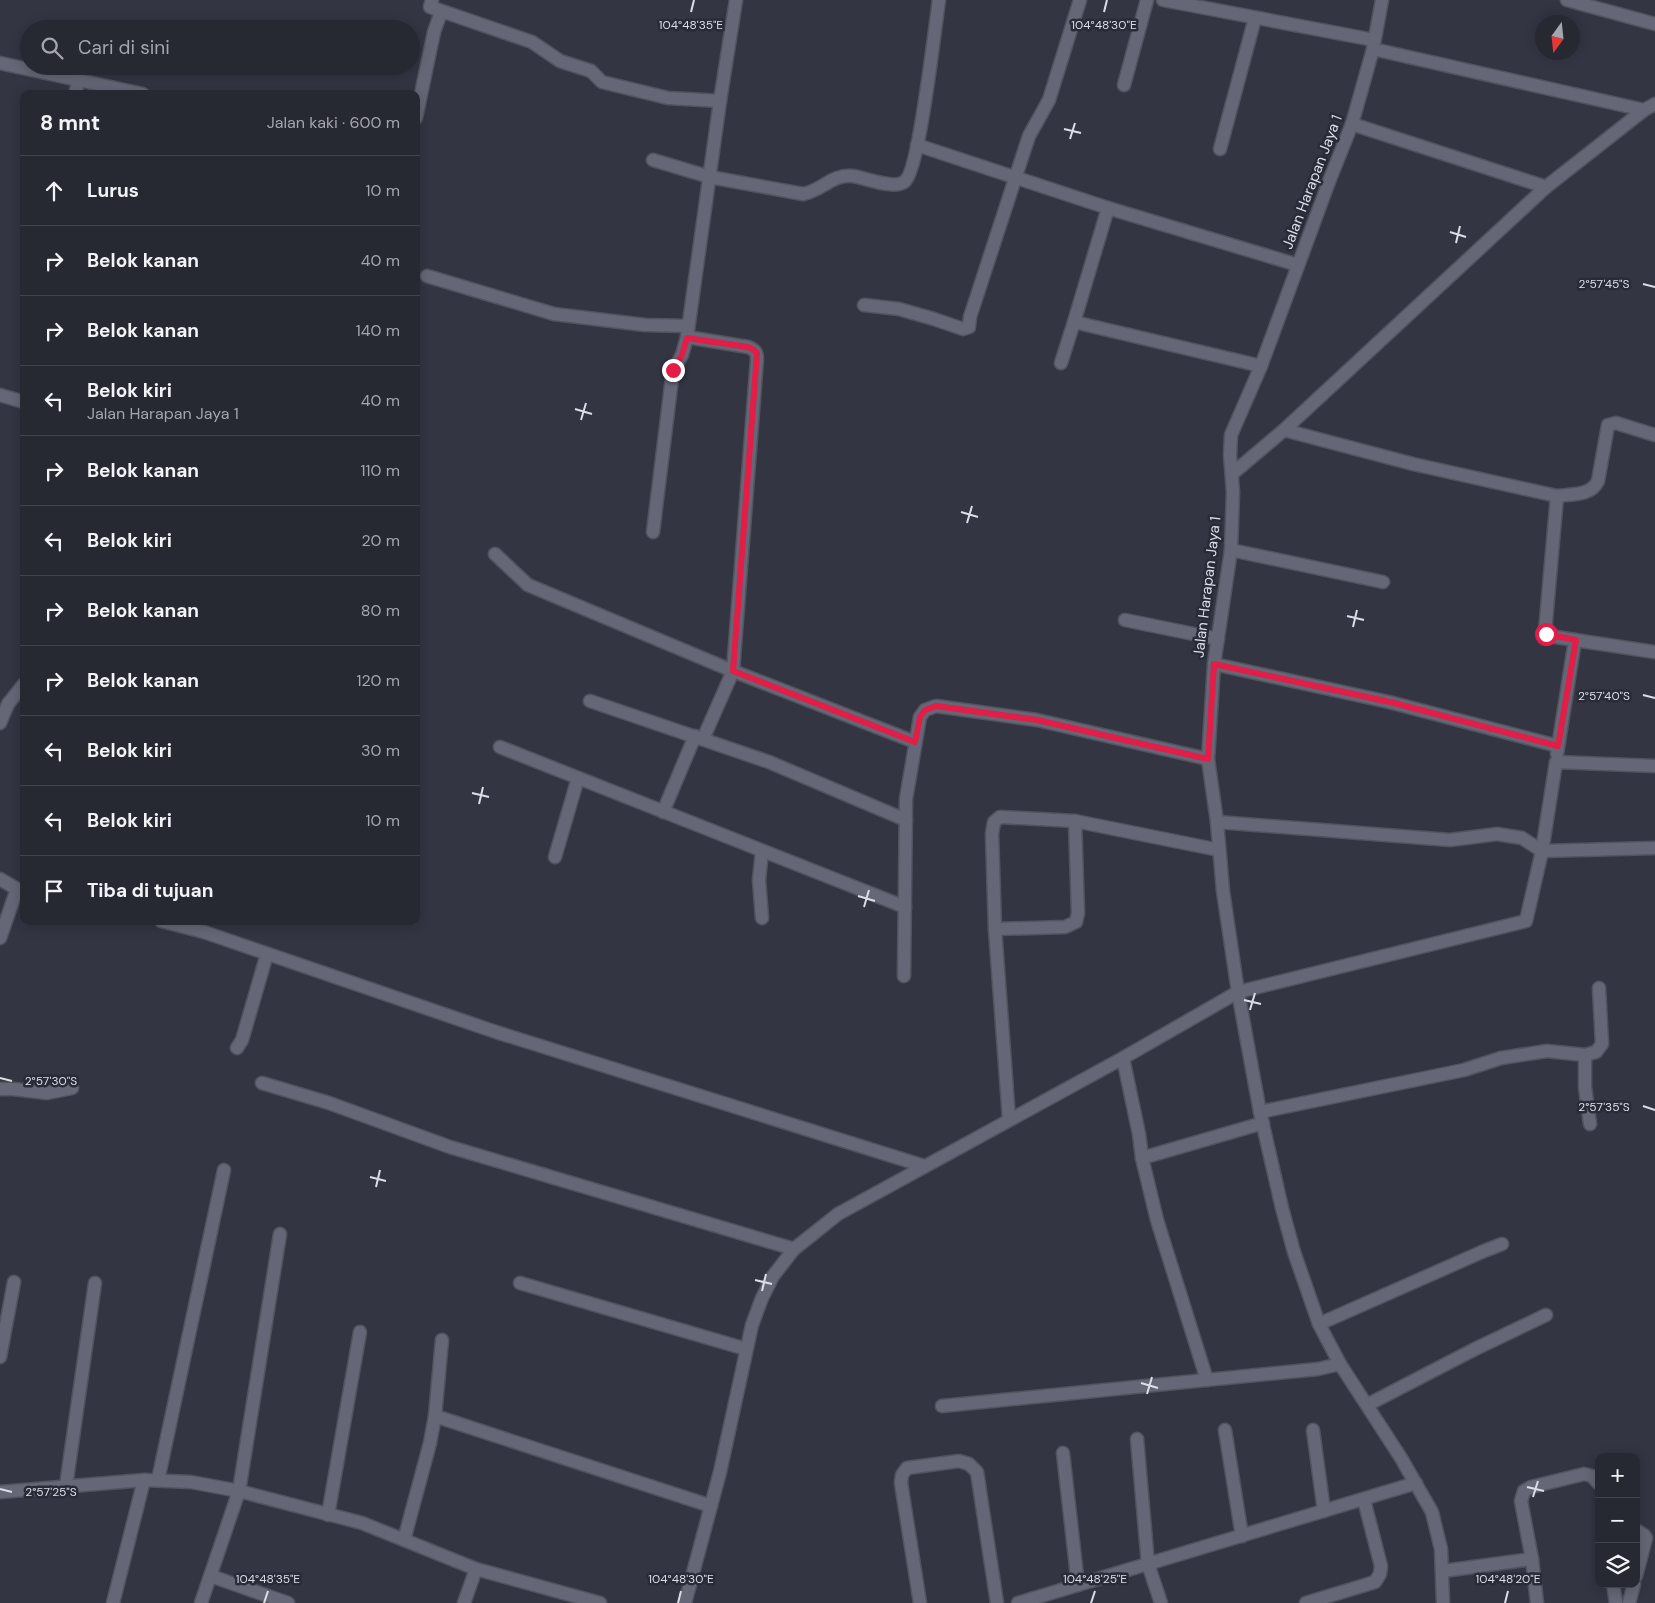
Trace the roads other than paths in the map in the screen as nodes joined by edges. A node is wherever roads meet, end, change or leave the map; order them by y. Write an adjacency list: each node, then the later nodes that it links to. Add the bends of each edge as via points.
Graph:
1 (432, 0): 9 (street, via 430,7)
2 (736, 0): 21 (street)
3 (939, 0): 24 (street)
4 (1080, 0): 28 (street, via 1049,100 1029,136)
5 (1147, 0): 17 (street)
6 (1163, 0): 10 (street)
7 (1382, 0): 12 (street, Jalan Harapan Jaya 1)
8 (1567, 0): 11 (street)
9 (441, 12): 20 (street); 21 (street, via 532,42 560,61 591,71 602,82 668,98)
10 (1255, 18): 12 (street); 25 (street)
11 (1655, 24)
12 (1374, 45): 22 (street); 23 (street, Jalan Harapan Jaya 1)
13 (0, 63): 14 (street)
14 (20, 67)
15 (56, 75): 16 (street)
16 (79, 80): 18 (street); 19 (street)
17 (1124, 85)
18 (76, 90)
19 (125, 90)
20 (420, 99)
21 (720, 101): 27 (street)
22 (1649, 107): 29 (street)
23 (1352, 124): 29 (street); 31 (street, Jalan Harapan Jaya 1)
24 (918, 145): 27 (street, via 910,174 906,182 900,184 838,176 803,194); 28 (street)
25 (1220, 149)
26 (653, 160): 27 (street)
27 (710, 177): 35 (street)
28 (1016, 178): 30 (street); 33 (street, via 969,327 963,329 899,309)
29 (1546, 187): 40 (street)
30 (1108, 208): 31 (street); 34 (street)
31 (1298, 265): 37 (street, Jalan Harapan Jaya 1)
32 (426, 276): 35 (street, via 554,314)
33 (864, 305)
34 (1074, 322): 36 (street); 37 (street)
35 (687, 332): 44 (street, via 682,355 673,370); 53 (street, via 748,347 757,353)
36 (1061, 363)
37 (1261, 366): 42 (street, Jalan Harapan Jaya 1, via 1231,434)
38 (0, 395): 39 (street)
39 (20, 401)
40 (1284, 430): 42 (street); 43 (street, via 1413,464)
41 (1655, 436): 43 (street, via 1616,423 1608,425 1595,488)
42 (1232, 474): 45 (street, Jalan Harapan Jaya 1)
43 (1557, 496): 50 (street, via 1545,632 1550,636)
44 (653, 532)
45 (1231, 550): 47 (street); 49 (street, Jalan Harapan Jaya 1)
46 (496, 554): 53 (street, via 528,585)
47 (1383, 582)
48 (1125, 620): 49 (street)
49 (1218, 638): 52 (street, Jalan Harapan Jaya 1)
50 (1576, 640): 51 (street); 59 (street)
51 (1655, 652)
52 (1214, 664): 59 (street, via 1390,702); 61 (street, Jalan Harapan Jaya 1)
53 (733, 671): 57 (street); 58 (street)
54 (20, 689): 56 (street, via 8,704)
55 (590, 701): 57 (street)
56 (0, 723)
57 (699, 738): 65 (street); 66 (street, via 769,762)
58 (915, 742): 61 (street, via 920,717 925,710 936,706 1037,720); 66 (street)
59 (1558, 746): 62 (street)
60 (500, 748): 64 (street)
61 (1208, 759): 68 (street, Jalan Harapan Jaya 1)
62 (1556, 762): 63 (street); 72 (street)
63 (1655, 766)
64 (578, 778): 65 (street); 73 (street)
65 (662, 812): 71 (street)
66 (906, 820): 76 (street)
67 (1075, 821): 70 (street); 79 (street, via 1076,922 1065,928); 79 (street, via 1000,817 994,822)
68 (1217, 822): 70 (street, Jalan Harapan Jaya 1); 72 (street, via 1450,840 1497,834 1522,838)
69 (1655, 848): 72 (street)
70 (1219, 850): 84 (street, Jalan Harapan Jaya 1)
71 (762, 851): 76 (street); 77 (street, via 758,880)
72 (1542, 851): 84 (street, via 1526,921)
73 (555, 857)
74 (0, 880): 75 (street)
75 (20, 890): 80 (street)
76 (905, 907): 82 (street)
77 (762, 918)
78 (177, 925): 81 (street)
79 (994, 929): 92 (street)
80 (0, 938)
81 (267, 954): 85 (street); 95 (street, via 496,1032)
82 (904, 976)
83 (1599, 988): 86 (street, via 1602,1044 1596,1052)
84 (1238, 992): 87 (street); 91 (street, Jalan Harapan Jaya 1)
85 (237, 1048)
86 (1585, 1055): 91 (street, via 1547,1051 1501,1058 1464,1070); 93 (street)
87 (1123, 1058): 92 (street); 94 (street, via 1140,1134)
88 (262, 1083): 99 (street, via 329,1103 450,1147)
89 (72, 1088): 90 (street, via 47,1093)
90 (0, 1089)
91 (1261, 1117): 94 (street); 104 (street, Jalan Harapan Jaya 1, via 1294,1252)
92 (1009, 1119): 95 (street)
93 (1590, 1124)
94 (1142, 1158): 110 (street, via 1157,1220)
95 (924, 1166): 99 (street, via 838,1214)
96 (224, 1170): 120 (street)
97 (280, 1234): 123 (street)
98 (1502, 1244): 104 (street)
99 (794, 1249): 107 (street, via 766,1290)
100 (14, 1282): 108 (street)
101 (95, 1283): 122 (street)
102 (520, 1283): 107 (street)
103 (1546, 1315): 111 (street)
104 (1319, 1324): 109 (street, Jalan Harapan Jaya 1)
105 (360, 1332): 128 (street)
106 (442, 1340): 113 (street)
107 (746, 1349): 126 (street)
108 (0, 1357)
109 (1340, 1364): 110 (street); 111 (street, Jalan Harapan Jaya 1)
110 (1207, 1380): 112 (street)
111 (1368, 1405): 121 (street, Jalan Harapan Jaya 1)
112 (942, 1406)
113 (435, 1416): 126 (street); 131 (street)
114 (1225, 1430): 130 (street)
115 (1313, 1430): 127 (street)
116 (1136, 1439): 134 (street)
117 (1063, 1453): 138 (street)
118 (1595, 1479): 132 (street, via 1584,1474 1524,1491 1521,1501)
119 (144, 1480): 120 (street); 122 (street); 141 (street)
120 (158, 1480): 123 (street, via 191,1482)
121 (1416, 1483): 125 (street); 136 (street, Jalan Harapan Jaya 1, via 1432,1512 1442,1549)
122 (66, 1486): 124 (street)
123 (238, 1491): 128 (street); 137 (street)
124 (0, 1492)
125 (1364, 1500): 127 (street); 151 (street, via 1381,1566 1379,1578)
126 (711, 1506): 146 (street)
127 (1324, 1511): 130 (street)
128 (328, 1515): 131 (street, via 362,1523)
129 (1640, 1532): 133 (street, via 1646,1538)
130 (1242, 1536): 134 (street)
131 (404, 1540): 135 (street)
132 (1532, 1558): 136 (street); 153 (street)
133 (1640, 1561)
134 (1148, 1564): 138 (street); 150 (street)
135 (476, 1569): 144 (street); 145 (street)
136 (1443, 1571): 152 (street, Jalan Harapan Jaya 1)
137 (211, 1576): 142 (street); 143 (street)
138 (1078, 1585): 149 (street)
139 (1614, 1588): 154 (street)
140 (1633, 1588): 155 (street)
141 (113, 1603)
142 (201, 1603)
143 (288, 1603)
144 (464, 1603)
145 (600, 1603)
146 (684, 1603)
147 (920, 1603): 148 (street, via 902,1475 907,1468 914,1466 959,1461 969,1464 977,1472)
148 (997, 1603)
149 (1018, 1603)
150 (1161, 1603)
151 (1306, 1603)
152 (1443, 1603)
153 (1537, 1603)
154 (1616, 1603)
155 (1629, 1603)

